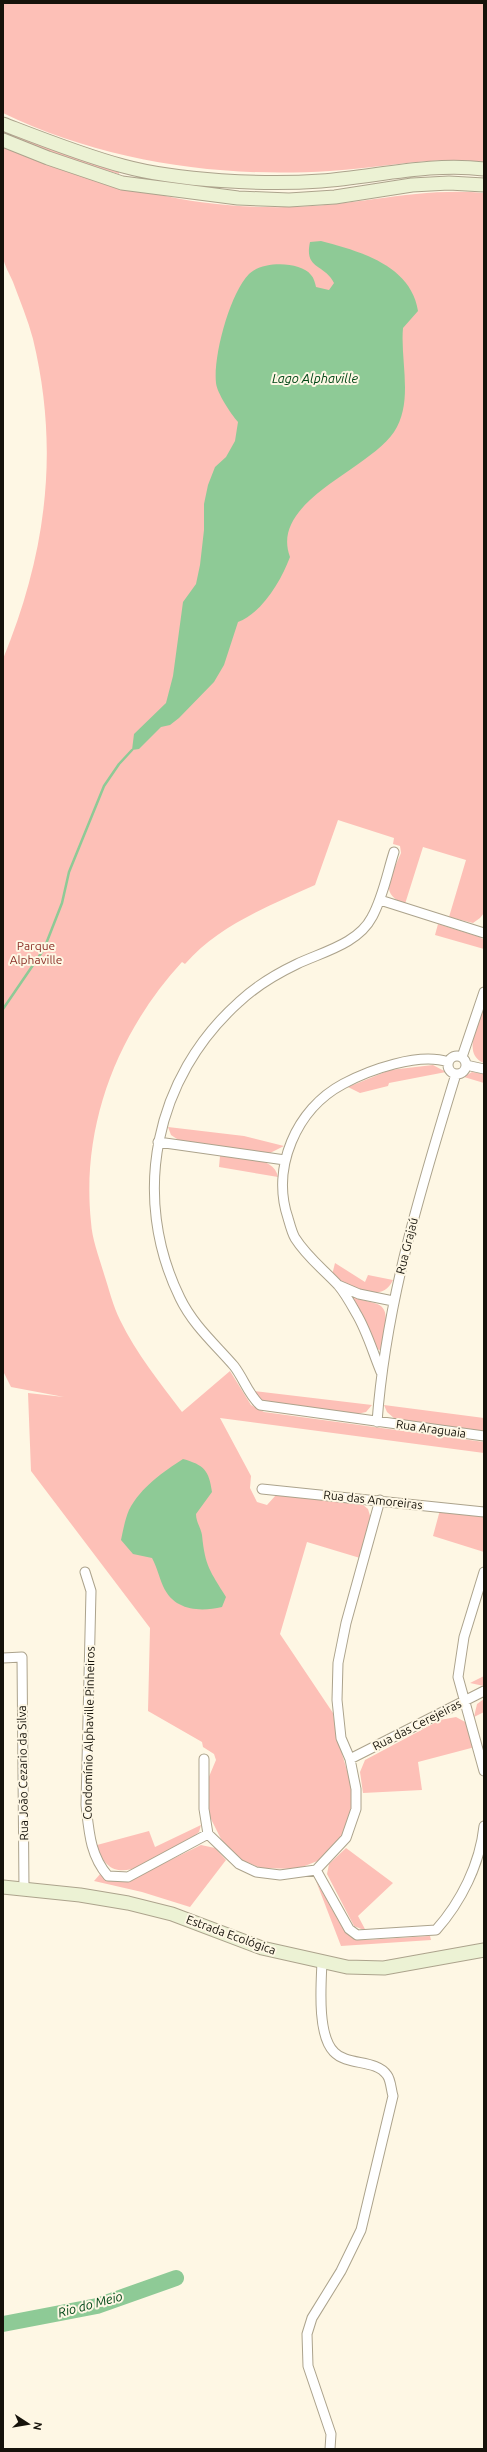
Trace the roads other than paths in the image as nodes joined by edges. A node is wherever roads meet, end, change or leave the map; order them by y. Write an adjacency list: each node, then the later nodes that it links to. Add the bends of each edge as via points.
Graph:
1 (3, 124): 3 (street, via 124,166 194,177 283,182 321,181 431,168)
2 (3, 140): 4 (street, via 122,183 238,198 289,200 335,197 412,185)
3 (484, 169)
4 (484, 185)
5 (394, 852): 6 (street, Rua Araguaia)
6 (380, 900): 7 (street); 13 (street, Rua Araguaia, via 372,919 359,934 265,981 214,1026 187,1063)
7 (484, 933)
8 (484, 992): 9 (street)
9 (464, 1061): 10 (street, via 454,1056); 11 (street); 12 (street, via 462,1072)
10 (448, 1062): 12 (street, via 450,1070); 14 (street, via 421,1060 393,1065 360,1075 338,1087 321,1099 306,1116 293,1138)
11 (484, 1069)
12 (456, 1074): 16 (street, Rua Grajaú, via 420,1194)
13 (158, 1142): 14 (street); 18 (street, Rua Araguaia, via 153,1188 161,1246 184,1304 195,1323 234,1366 251,1397 260,1405)
14 (285, 1160): 15 (street, via 285,1209 294,1237 310,1260)
15 (338, 1286): 16 (street, via 359,1294); 17 (street, via 357,1315)
16 (393, 1301): 17 (street, Rua Grajaú)
17 (381, 1372): 18 (street, Rua Grajaú)
18 (377, 1422): 19 (street, Rua Araguaia)
19 (484, 1436)
20 (262, 1489): 21 (street, Rua das Amoreiras)
21 (380, 1500): 22 (street, Rua das Amoreiras); 29 (street, via 346,1623 338,1663 337,1700 341,1738)
22 (484, 1512)
23 (86, 1572): 32 (street, Condomínio Alphaville Pinheiros, via 91,1591 86,1805 89,1835 98,1863 108,1876 128,1877)
24 (484, 1572): 27 (street, via 458,1661)
25 (3, 1658): 35 (street, Rua João Cezario da Silva, via 22,1658)
26 (484, 1691): 27 (street, Rua das Cerejeiras)
27 (463, 1702): 29 (street, Rua das Cerejeiras); 30 (street, via 469,1714)
28 (204, 1759): 32 (street, via 204,1809)
29 (350, 1759): 33 (street, via 356,1789 356,1809 346,1838)
30 (484, 1771)
31 (484, 1826): 33 (street, via 472,1870 460,1899 436,1930 357,1935 349,1929)
32 (208, 1834): 33 (street, via 239,1864 256,1872 280,1876)
33 (316, 1870)
34 (3, 1887): 35 (street, Estrada Ecológica)
35 (24, 1889): 37 (street, Estrada Ecológica, via 128,1903 172,1914 262,1948)
36 (484, 1950): 37 (street, Estrada Ecológica, via 384,1968)
37 (322, 1962): 38 (street, via 319,2002 328,2042 334,2052 344,2058 381,2069 388,2076 393,2096 362,2230 312,2318 307,2334 308,2366 331,2434)
38 (330, 2449)

